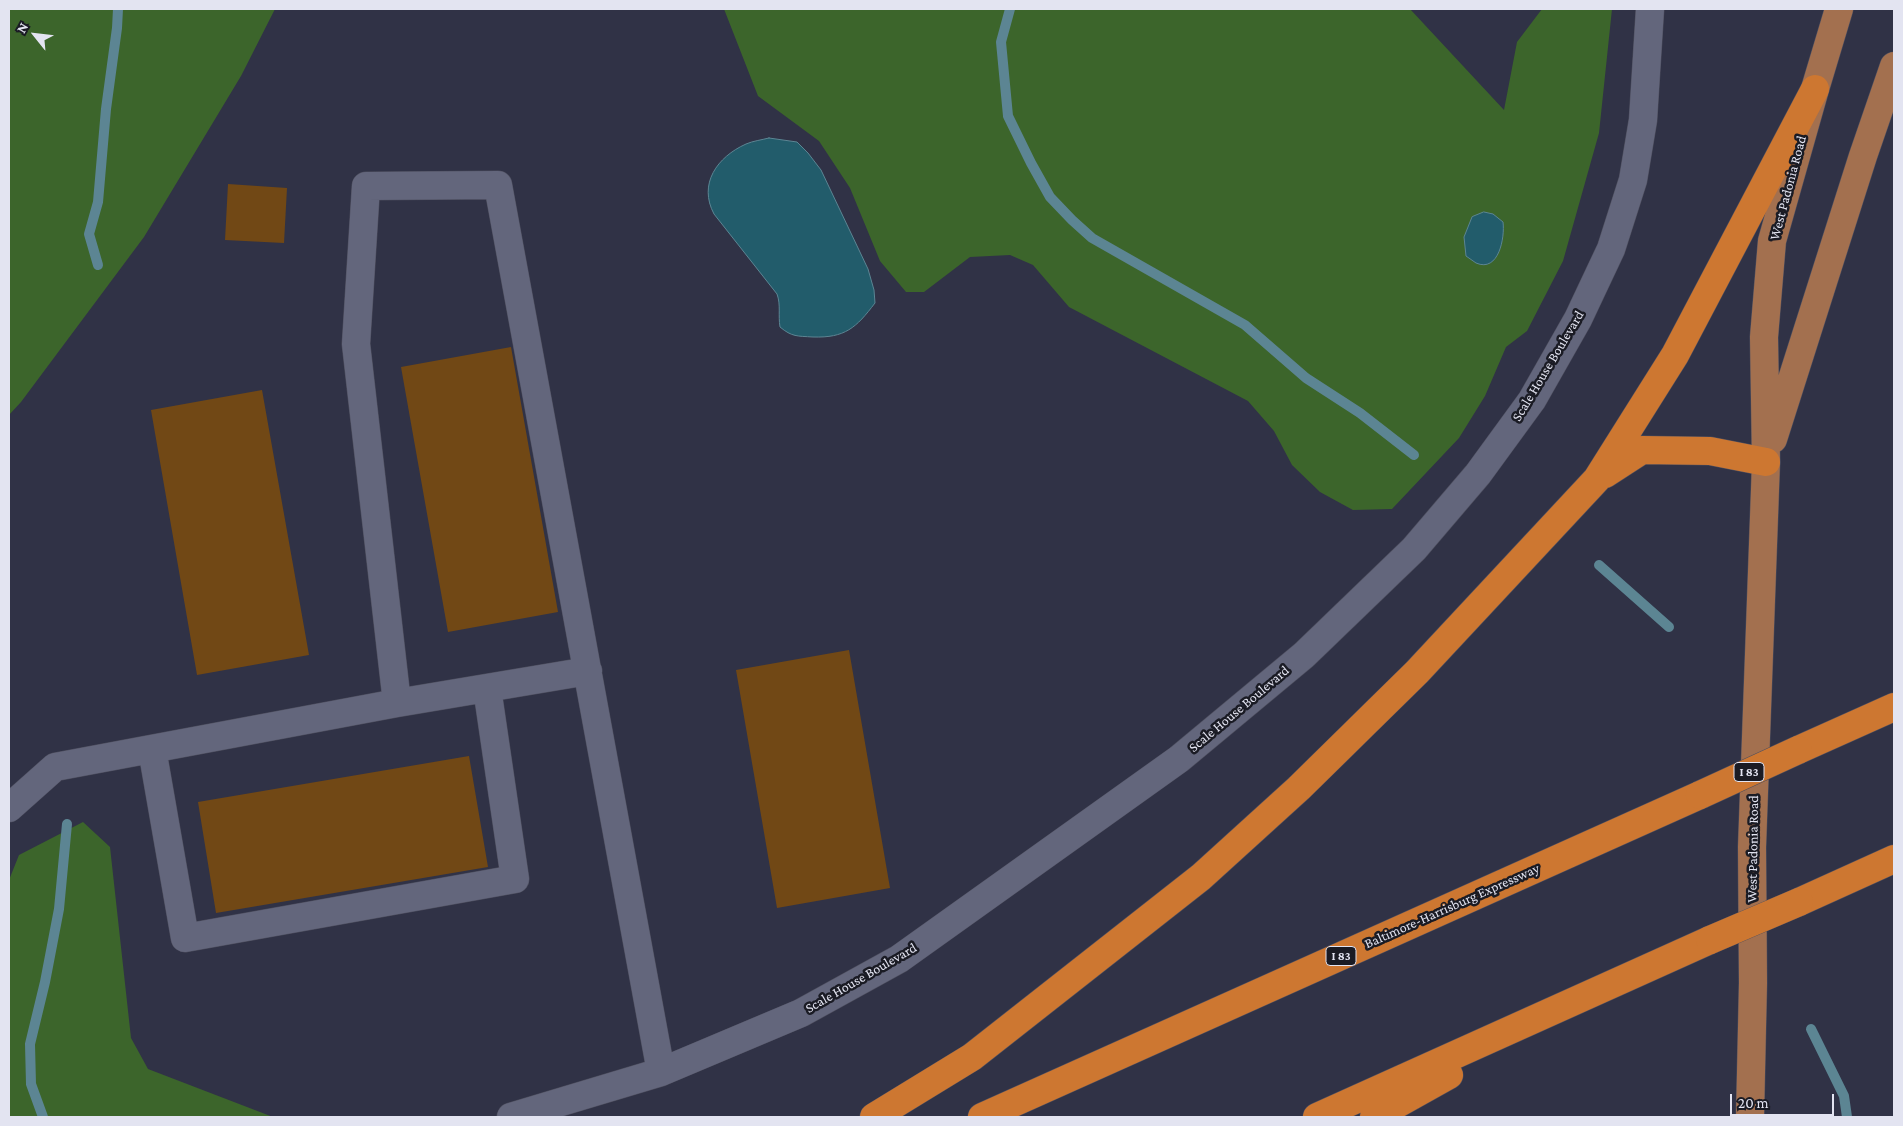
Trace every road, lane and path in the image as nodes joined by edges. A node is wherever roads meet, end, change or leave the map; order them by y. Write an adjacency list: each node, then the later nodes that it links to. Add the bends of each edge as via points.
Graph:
1 (1650, 9): 15 (lane, Scale House Boulevard, via 1643,120 1633,180 1611,249 1578,319 1532,400 1478,474 1414,549 1304,655 1179,759 899,959 801,1013)
2 (1840, 9): 4 (main road, West Padonia Road)
3 (1894, 66): 5 (main road, West Padonia Road)
4 (1815, 89): 5 (main road, West Padonia Road, via 1772,240 1764,337); 6 (highway, via 1675,354)
5 (1766, 462): 6 (highway, via 1710,451 1642,450); 21 (main road, West Padonia Road, via 1752,847)
6 (1597, 480): 17 (highway, via 1416,672 1299,788 1201,877 972,1057)
7 (588, 671): 8 (lane); 9 (lane, via 498,185 366,186 356,344); 15 (lane)
8 (487, 688): 9 (lane); 11 (lane, via 515,879 185,938)
9 (397, 703): 11 (lane)
10 (1894, 707): 18 (highway, Baltimore-Harrisburg Expressway / I 83, bridge)
11 (152, 749): 12 (lane, via 55,767)
12 (9, 808)
13 (1894, 858): 14 (highway, bridge)
14 (1618, 981): 19 (highway); 20 (highway)
15 (660, 1072): 16 (lane, Scale House Boulevard)
16 (511, 1117)
17 (874, 1117)
18 (982, 1117)
19 (1317, 1117)
20 (1374, 1117)
21 (1750, 1117)

